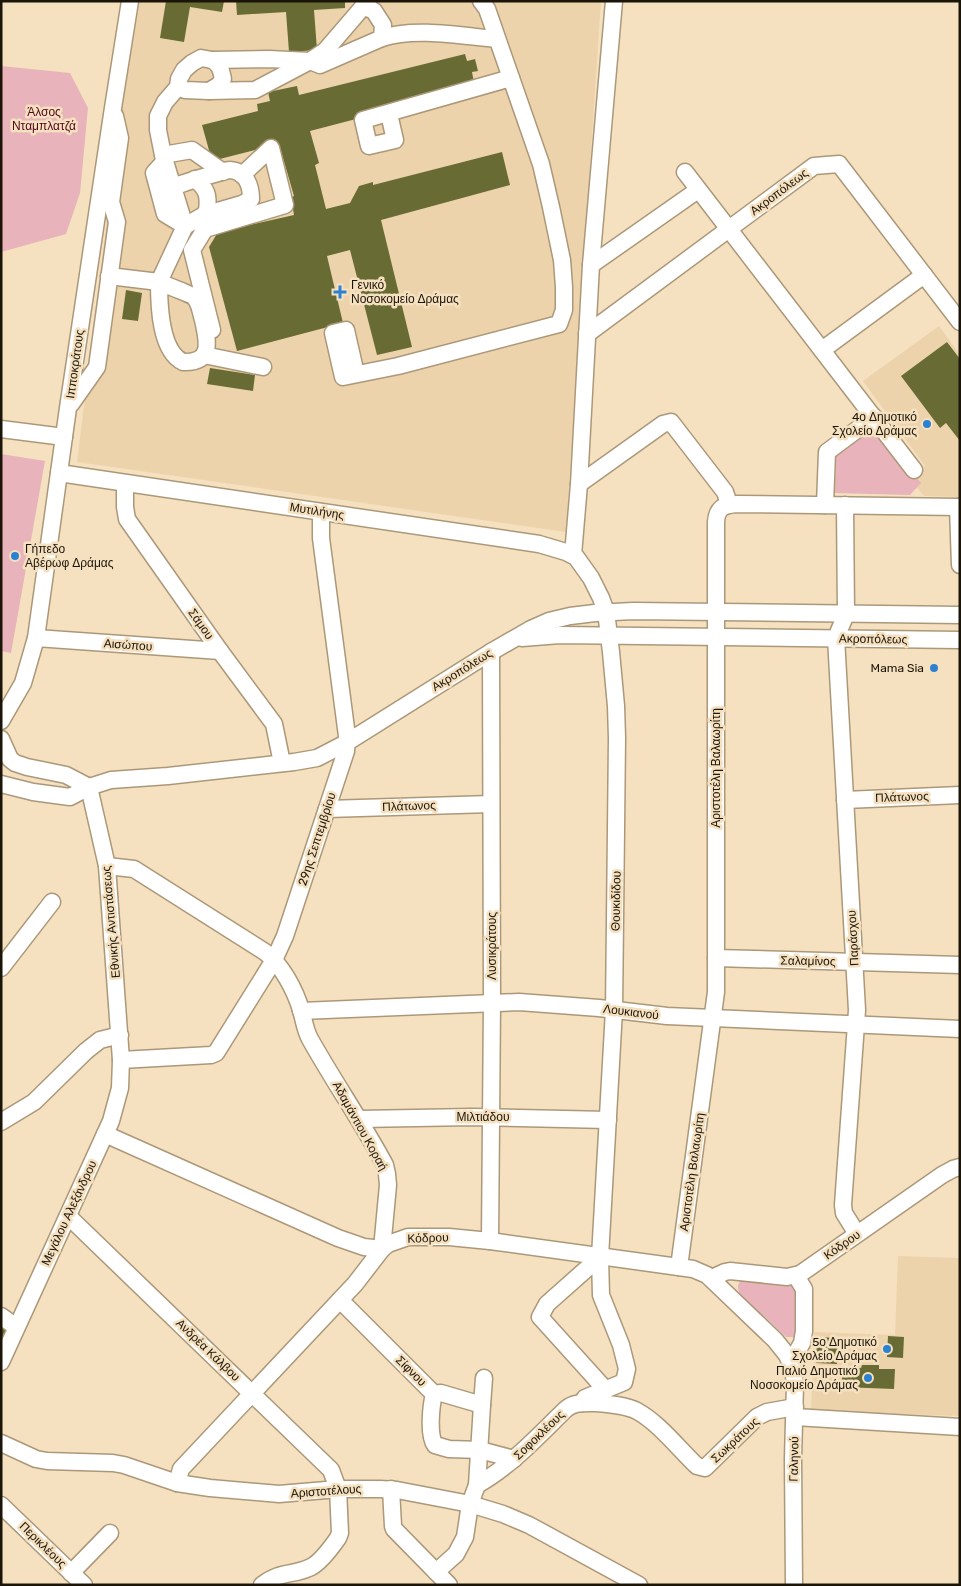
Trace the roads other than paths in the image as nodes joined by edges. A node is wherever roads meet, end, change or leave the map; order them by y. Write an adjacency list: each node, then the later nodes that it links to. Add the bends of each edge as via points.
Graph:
1 (130, 1): 12 (street, Ιπποκράτους)
2 (481, 1): 6 (street, via 487,8)
3 (614, 1): 24 (street)
4 (365, 4): 5 (street, via 383,25); 8 (street, via 325,51)
5 (382, 38): 6 (street, via 421,33); 8 (street, via 320,65)
6 (496, 38): 9 (street)
7 (212, 60): 8 (street); 10 (street, via 201,58 192,62 184,70); 11 (street, via 220,66 222,79)
8 (310, 61): 11 (street, via 255,90)
9 (511, 78): 13 (street); 36 (street, via 541,164 562,260 564,310 559,324)
10 (178, 87): 11 (street); 14 (street, via 158,116)
11 (209, 91)
12 (113, 108): 25 (street, via 120,138 111,202 116,222); 37 (street, Ιπποκράτους)
13 (389, 114)
14 (164, 158): 15 (street, via 192,150); 19 (street); 22 (street, via 154,174 165,214)
15 (223, 172): 17 (street, via 230,170); 18 (street)
16 (684, 172): 20 (street)
17 (242, 175): 21 (street, via 251,190 251,198 242,204); 31 (street, via 271,148 286,205 205,229 192,250)
18 (195, 179): 19 (street); 21 (street, via 207,194)
19 (173, 187): 22 (street)
20 (698, 190): 23 (street); 24 (street)
21 (204, 215): 22 (street)
22 (185, 226): 27 (street)
23 (729, 229): 26 (street, Ακροπόλεως, via 814,166 839,164); 32 (street, Ακροπόλεως); 33 (street)
24 (591, 265): 32 (street)
25 (109, 276): 27 (street); 37 (street, via 97,367)
26 (924, 276): 30 (street, Ακροπόλεως); 33 (street)
27 (160, 282): 28 (street); 29 (street)
28 (178, 290): 29 (street, via 166,292); 31 (street, via 196,298)
29 (159, 301): 34 (street, via 168,348 173,355 183,362 197,361)
30 (960, 322)
31 (213, 330): 34 (street)
32 (588, 334): 44 (street)
33 (822, 350): 38 (street)
34 (204, 355): 35 (street)
35 (263, 367)
36 (356, 374)
37 (68, 408): 40 (street, Ιπποκράτους)
38 (874, 417): 41 (street); 46 (street, via 827,452)
39 (1, 429): 40 (street)
40 (64, 437): 42 (street, Ιπποκράτους)
41 (914, 470)
42 (59, 473): 43 (street, Μυτιλήνης); 58 (street, Ιπποκράτους)
43 (125, 483): 49 (street, Μυτιλήνης); 62 (street, Σάμου, via 127,519)
44 (579, 484): 45 (street, via 668,422 673,424 725,492); 50 (street)
45 (729, 504): 46 (street); 53 (street, Αριστοτέλη Βαλαωρίτη, via 719,510 716,518)
46 (825, 505): 47 (street)
47 (845, 505): 48 (street); 54 (street)
48 (959, 507): 51 (street)
49 (321, 512): 50 (street, Μυτιλήνης, via 539,544); 66 (street, 29ης Σεπτεμβρίου, via 321,538)
50 (573, 555): 52 (street, Θουκιδίδου, via 591,578)
51 (960, 565)
52 (606, 612): 53 (street); 56 (street, Θουκιδίδου); 59 (street, via 570,616)
53 (716, 612): 54 (street); 57 (street, Αριστοτέλη Βαλαωρίτη)
54 (846, 614): 55 (street); 60 (street)
55 (960, 615)
56 (609, 636): 57 (street, Ακροπόλεως); 59 (street, Ακροπόλεως); 82 (street, Θουκιδίδου, via 617,738)
57 (716, 637): 60 (street, Ακροπόλεως); 76 (street, Αριστοτέλη Βαλαωρίτη)
58 (36, 638): 62 (street, Αισώπου); 64 (street, Ιπποκράτους, via 23,683)
59 (515, 638): 63 (street, Ακροπόλεως)
60 (836, 638): 61 (street, Ακροπόλεως); 71 (street, Παράσχου)
61 (960, 640)
62 (220, 651): 67 (street, Σάμου, via 274,724)
63 (491, 652): 66 (street, Ακροπόλεως); 72 (street, Λυσικράτους)
64 (1, 721)
65 (1, 739): 69 (street, via 15,763 66,775)
66 (346, 743): 67 (street, Ακροπόλεως, via 317,758); 73 (street, 29ης Σεπτεμβρίου)
67 (282, 763): 69 (street, Ακροπόλεως, via 111,780)
68 (1, 784): 69 (street, Ακροπόλεως, via 70,797)
69 (90, 786): 74 (street, Εθνικής Αντιστάσεως)
70 (960, 795): 71 (street, Πλάτωνος)
71 (845, 800): 78 (street, Παράσχου)
72 (491, 804): 73 (street, Πλάτωνος); 81 (street, Λυσικράτους)
73 (327, 808): 77 (street, 29ης Σεπτεμβρίου)
74 (107, 866): 77 (street, Αδαμάντιου Κοραή, via 134,869); 87 (street, Εθνικής Αντιστάσεως)
75 (52, 902): 80 (street)
76 (716, 958): 78 (street, Σαλαμίνος); 84 (street, Αριστοτέλη Βαλαωρίτη)
77 (274, 960): 83 (street, Αδαμάντιου Κοραή, via 284,973); 88 (street, 29ης Σεπτεμβρίου, via 216,1052 206,1056)
78 (854, 962): 79 (street, Σαλαμίνος); 85 (street, Παράσχου)
79 (960, 965)
80 (1, 968)
81 (492, 1002): 82 (street, Λουκιανού); 83 (street, Λουκιανού); 89 (street, Λυσικράτους)
82 (614, 1010): 84 (street, Λουκιανού); 91 (street, Θουκιδίδου)
83 (301, 1011): 90 (street, Αδαμάντιου Κοραή, via 310,1038)
84 (712, 1018): 85 (street, Λουκιανού); 100 (street, Αριστοτέλη Βαλαωρίτη)
85 (855, 1025): 86 (street, Λουκιανού); 96 (street, Παράσχου, via 843,1205 844,1213)
86 (960, 1029)
87 (120, 1035): 88 (street, Εθνικής Αντιστάσεως); 92 (street, via 100,1040 90,1047 34,1102)
88 (121, 1060): 93 (street, Μεγάλου Αλεξάνδρου, via 120,1088)
89 (492, 1117): 90 (street, Μιλτιάδου); 91 (street, Μιλτιάδου); 97 (street, Λυσικράτους)
90 (359, 1119): 98 (street, Αδαμάντιου Κοραή, via 387,1174)
91 (608, 1120): 99 (street, Θουκιδίδου)
92 (1, 1122)
93 (105, 1134): 95 (street, Μεγάλου Αλεξάνδρου); 98 (street, via 338,1238)
94 (960, 1168): 96 (street, Κόδρου, via 942,1175)
95 (68, 1216): 105 (street, Μεγάλου Αλεξάνδρου); 111 (street, Ανδρέα Κάλβου)
96 (857, 1234): 101 (street, Κόδρου)
97 (490, 1241): 98 (street, Κόδρου, via 418,1236 401,1239); 99 (street, Κόδρου)
98 (382, 1249): 103 (street)
99 (600, 1257): 100 (street, Κόδρου); 110 (street, Θουκιδίδου, via 601,1295 627,1369 624,1382); 110 (street, via 547,1304 540,1317)
100 (679, 1267): 102 (street, Κόδρου, via 693,1269)
101 (796, 1276): 102 (street, via 730,1271); 108 (street, via 804,1289 804,1332 802,1343)
102 (712, 1278): 106 (street, Κόδρου)
103 (340, 1300): 111 (street); 112 (street, Σίφνου)
104 (1, 1316): 105 (street)
105 (16, 1327): 107 (street, Μεγάλου Αλεξάνδρου)
106 (775, 1340): 108 (street, Γαληνού)
107 (1, 1362)
108 (791, 1362): 115 (street, Γαληνού)
109 (484, 1378): 114 (street)
110 (606, 1389): 113 (street, Σοφοκλέους, via 585,1398)
111 (252, 1392): 120 (street, via 181,1469); 122 (street, Ανδρέα Κάλβου, via 328,1466)
112 (434, 1394): 114 (street); 118 (street, Σίφνου, via 432,1440 435,1445)
113 (582, 1403): 115 (street, Σωκράτους, via 636,1411 697,1466 705,1468 757,1417 767,1412); 119 (street, Σοφοκλέους, via 572,1405)
114 (482, 1404): 118 (street)
115 (795, 1412): 116 (street, Σωκράτους); 133 (street, Γαληνού)
116 (960, 1427)
117 (1, 1443): 120 (street, Αριστοτέλους, via 47,1461 118,1464)
118 (480, 1450): 119 (street); 121 (street)
119 (514, 1459): 121 (street, Σοφοκλέους)
120 (177, 1483): 122 (street, Αριστοτέλους, via 279,1494)
121 (477, 1485): 124 (street)
122 (338, 1489): 123 (street, Αριστοτέλους); 129 (street, via 340,1533 337,1540 312,1567 281,1574)
123 (391, 1489): 124 (street, Αριστοτέλους); 127 (street, via 394,1529)
124 (470, 1504): 127 (street, via 462,1544); 132 (street, Αριστοτέλους, via 529,1525)
125 (1, 1505): 128 (street, Περικλέους)
126 (110, 1533): 128 (street)
127 (436, 1572): 131 (street)
128 (72, 1573): 130 (street, Περικλέους)
129 (269, 1583)
130 (84, 1585)
131 (450, 1585)
132 (639, 1585)
133 (794, 1585)

